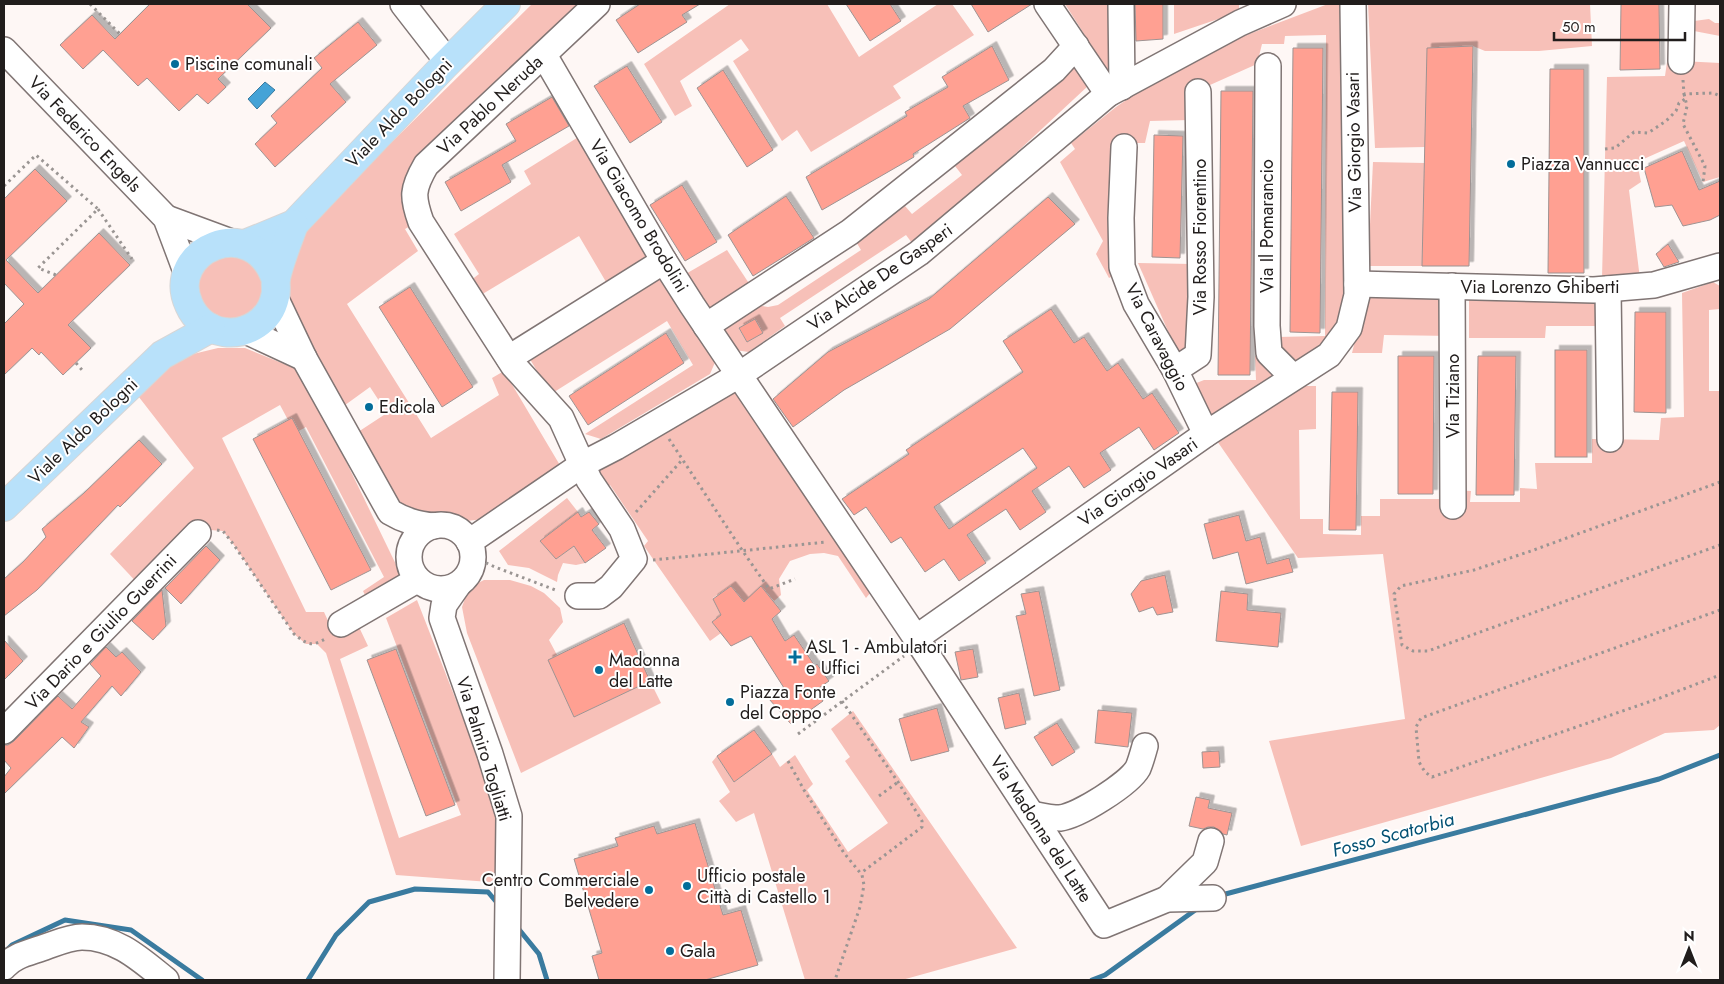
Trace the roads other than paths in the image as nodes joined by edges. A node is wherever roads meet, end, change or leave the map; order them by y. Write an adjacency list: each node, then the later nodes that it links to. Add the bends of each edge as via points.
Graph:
1 (506, 4): 14 (main road, Viale Aldo Bologni)
2 (597, 4): 12 (street, Via Pablo Neruda)
3 (1047, 4): 10 (street)
4 (1122, 4): 16 (street)
5 (1283, 4): 9 (street, Via Alcide De Gasperi)
6 (1353, 4): 25 (street, Via Giorgio Vasari)
7 (1682, 4): 13 (street)
8 (405, 5): 14 (street)
9 (1239, 14): 16 (street, Via Alcide De Gasperi)
10 (1076, 46): 16 (street); 30 (street, via 1054,70 850,232)
11 (4, 50): 19 (street, Via Federico Engels)
12 (544, 55): 22 (street, Via Giacomo Brodolini); 35 (street, Via Pablo Neruda, via 426,165 415,188 414,203 421,222)
13 (1681, 61)
14 (448, 62): 20 (main road, Viale Aldo Bologni)
15 (1268, 66): 38 (street, Via Il Pomarancio, via 1269,352)
16 (1115, 90): 37 (street, Via Alcide De Gasperi, via 929,246)
17 (1198, 92): 36 (street, Via Rosso Fiorentino, via 1201,298 1198,355)
18 (1124, 147): 36 (street, Via Caravaggio, via 1122,267 1136,304)
19 (166, 218): 21 (street, Via Federico Engels); 24 (street, Via Federico Engels)
20 (294, 224): 21 (main road, Viale Aldo Bologni); 27 (main road, Viale Aldo Bologni)
21 (238, 243): 24 (main road, via 217,244 204,251); 27 (main road, via 256,250 265,258 272,268)
22 (664, 260): 30 (street, Via Giacomo Brodolini); 35 (street)
23 (1720, 266): 28 (street, Via Lorenzo Ghiberti, via 1654,286)
24 (187, 274): 29 (main road)
25 (1357, 284): 26 (street, Via Lorenzo Ghiberti); 38 (street, Via Giorgio Vasari, via 1349,328 1329,355)
26 (1452, 286): 28 (street, Via Lorenzo Ghiberti); 42 (street, Via Tiziano)
27 (276, 288): 32 (main road, via 272,308 265,318); 34 (street)
28 (1608, 289): 40 (street)
29 (187, 301): 31 (main road, via 200,322); 33 (main road, Viale Aldo Bologni)
30 (706, 326): 37 (street, Via Giacomo Brodolini)
31 (211, 328): 32 (main road, via 228,333); 33 (main road, Viale Aldo Bologni)
32 (246, 330): 34 (street)
33 (162, 354): 43 (main road, Viale Aldo Bologni)
34 (304, 358): 44 (street)
35 (509, 358): 41 (street, Via Pablo Neruda, via 562,418)
36 (1175, 370): 39 (street, Via Caravaggio)
37 (739, 375): 41 (street, Via Alcide De Gasperi); 54 (street)
38 (1293, 377): 39 (street, Via Giorgio Vasari)
39 (1206, 434): 54 (street, Via Giorgio Vasari)
40 (1610, 440)
41 (583, 464): 48 (street, Via Alcide De Gasperi); 51 (street, Via Pablo Neruda, via 589,480 622,529 634,559 599,596)
42 (1453, 506)
43 (4, 507)
44 (390, 512): 45 (street, via 415,524); 47 (street, via 406,528)
45 (434, 526): 47 (street, via 418,534); 48 (street, via 454,528 463,534)
46 (198, 533): 55 (street, Via Dario e Giulio Guerrini)
47 (409, 548): 49 (street, via 409,565)
48 (471, 549): 50 (street, via 472,568)
49 (421, 583): 50 (street, via 441,590); 52 (street, Via Palmiro Togliatti); 53 (street)
50 (458, 585): 52 (street, via 444,605)
51 (578, 596)
52 (442, 618): 63 (street, Via Palmiro Togliatti, via 509,816)
53 (341, 624)
54 (916, 638): 57 (street, Via Madonna del Latte)
55 (4, 731)
56 (1145, 746): 57 (street, via 1138,768 1128,780 1092,805 1062,818)
57 (1032, 814): 60 (street, Via Madonna del Latte, via 1104,925)
58 (1211, 841): 60 (street, via 1206,862)
59 (1213, 898): 60 (street, Via Madonna del Latte)
60 (1167, 899)
61 (4, 967): 62 (street, via 18,957 82,936 106,940 132,952)
62 (166, 980)
63 (507, 980)

